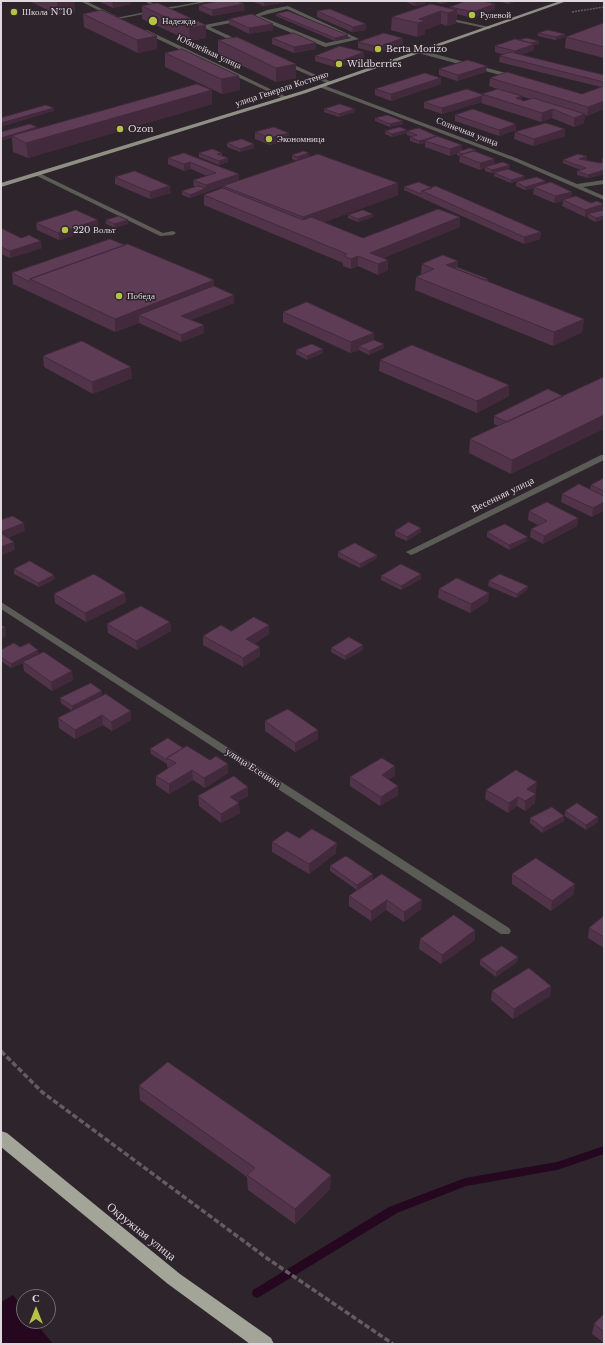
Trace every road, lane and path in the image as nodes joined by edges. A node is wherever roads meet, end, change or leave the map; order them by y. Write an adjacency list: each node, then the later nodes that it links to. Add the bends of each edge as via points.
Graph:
1 (82, 1): 8 (street)
2 (146, 1): 5 (street)
3 (209, 1): 5 (street)
4 (565, 1): 13 (main road, улица Генерала Костенко)
5 (165, 9): 6 (street); 8 (street)
6 (178, 15)
7 (256, 16): 7 (street, via 325,45 356,39 288,7); 14 (street)
8 (118, 18): 12 (street)
9 (441, 18): 16 (street)
10 (478, 20): 13 (street)
11 (191, 21): 14 (street)
12 (125, 22)
13 (498, 24): 16 (main road, улица Генерала Костенко)
14 (204, 27): 17 (street)
15 (140, 28): 23 (street, Юбилейная улица)
16 (489, 28): 18 (main road, улица Генерала Костенко)
17 (245, 45)
18 (420, 52): 20 (street); 21 (main road, улица Генерала Костенко)
19 (280, 60): 21 (street)
20 (518, 78)
21 (331, 83): 22 (main road, улица Генерала Костенко)
22 (322, 86): 23 (main road, улица Генерала Костенко); 27 (street, Солнечная улица, via 514,159)
23 (286, 98): 24 (main road, улица Генерала Костенко)
24 (37, 174): 26 (main road, улица Генерала Костенко); 29 (street, via 162,236)
25 (604, 182): 27 (street)
26 (1, 185)
27 (576, 186): 28 (street, Солнечная улица)
28 (604, 198)
29 (173, 233)
30 (604, 457): 31 (street, Весенняя улица)
31 (411, 552)
32 (1, 605): 33 (street, улица Есенина)
33 (505, 931)
34 (1, 1051): 37 (path, via 42,1092 268,1259)
35 (1, 1138): 36 (highway, Окружная улица, via 174,1279)
36 (265, 1344)
37 (393, 1344)

